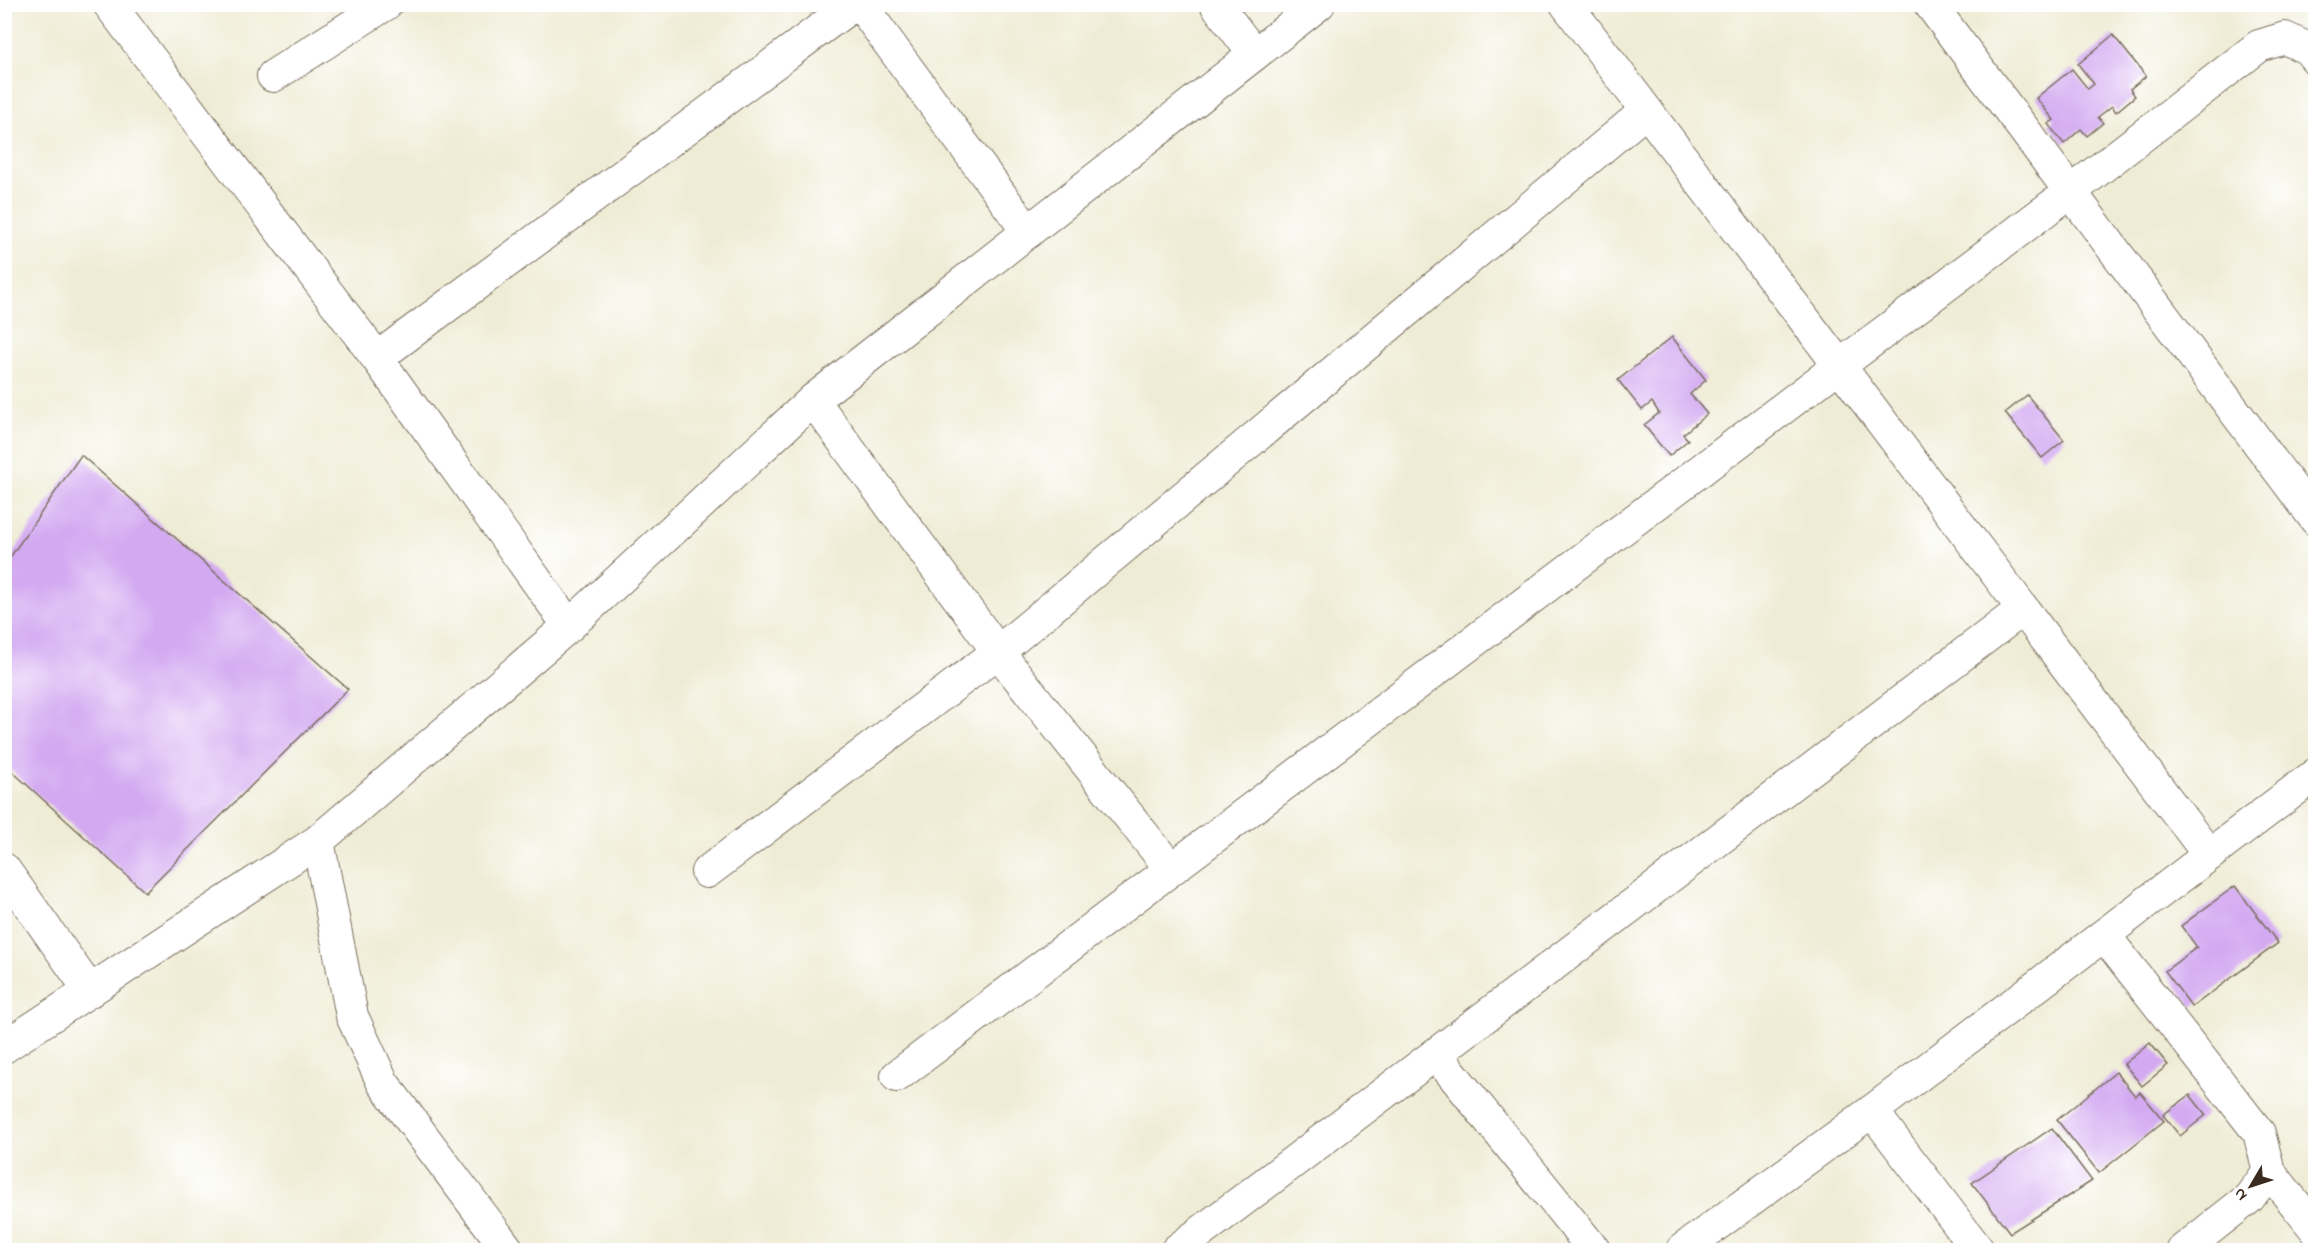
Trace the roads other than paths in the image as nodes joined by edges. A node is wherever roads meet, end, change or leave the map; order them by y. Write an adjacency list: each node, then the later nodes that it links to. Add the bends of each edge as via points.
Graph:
1 (109, 4): 15 (street)
2 (386, 4): 11 (street)
3 (854, 4): 15 (street)
4 (860, 4): 14 (street)
5 (1216, 4): 10 (street)
6 (1319, 4): 10 (street)
7 (1566, 4): 12 (street)
8 (1930, 4): 13 (street)
9 (2313, 50): 13 (street, via 2285,39 2259,46)
10 (1254, 54): 14 (street)
11 (273, 76)
12 (1646, 111): 16 (street); 21 (street)
13 (2070, 192): 16 (street); 18 (street)
14 (1028, 232): 17 (street)
15 (377, 358): 20 (street)
16 (1839, 366): 19 (street); 26 (street)
17 (813, 400): 20 (street); 21 (street)
18 (2316, 520)
19 (2023, 609): 24 (street); 31 (street)
20 (569, 626): 23 (street)
21 (998, 652): 26 (street); 27 (street)
22 (2316, 774): 24 (street)
23 (318, 841): 29 (street); 36 (street, via 352,1016 383,1083)
24 (2208, 855): 28 (street)
25 (4, 869): 29 (street)
26 (1171, 869): 32 (street)
27 (707, 872)
28 (2104, 935): 33 (street); 34 (street, via 2259,1133)
29 (90, 991): 30 (street)
30 (4, 1047)
31 (1436, 1054): 37 (street); 38 (street)
32 (897, 1076)
33 (1872, 1111): 39 (street); 40 (street)
34 (2269, 1171): 35 (street); 41 (street, via 2249,1198)
35 (2316, 1230)
36 (508, 1251)
37 (1178, 1251)
38 (1594, 1251)
39 (1682, 1251)
40 (1978, 1251)
41 (2183, 1251)

